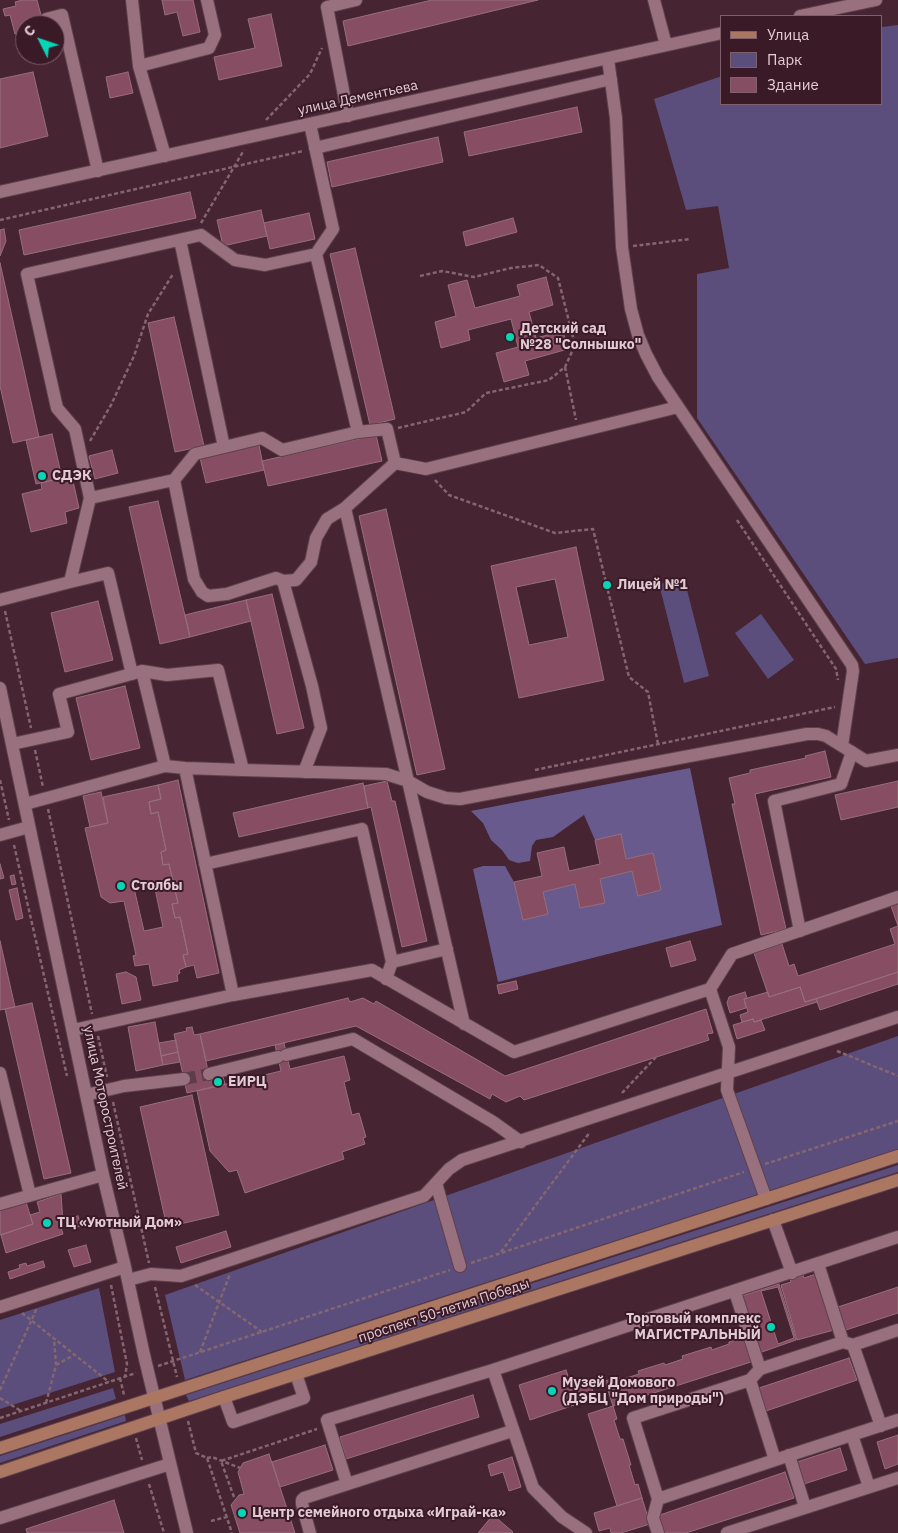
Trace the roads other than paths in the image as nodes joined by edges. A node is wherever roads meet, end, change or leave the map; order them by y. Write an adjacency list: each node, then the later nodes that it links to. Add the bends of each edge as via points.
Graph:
1 (132, 0): 11 (street)
2 (207, 0): 11 (street, via 214,35 209,48)
3 (356, 0): 13 (street, via 327,7)
4 (654, 0): 9 (street)
5 (876, 0): 6 (street)
6 (805, 15)
7 (65, 28): 17 (street)
8 (720, 33): 9 (street, улица Дементьева)
9 (666, 45): 10 (street, улица Дементьева)
10 (608, 59): 12 (street); 13 (street, улица Дементьева)
11 (139, 66): 16 (street)
12 (611, 79): 15 (street); 21 (street, via 622,247 631,309 646,354)
13 (348, 116): 14 (street, улица Дементьева)
14 (310, 124): 15 (street); 16 (street, улица Дементьева)
15 (315, 148): 20 (street, via 333,229)
16 (165, 156): 17 (street, улица Дементьева)
17 (98, 171): 18 (street, улица Дементьева)
18 (0, 192)
19 (180, 240): 20 (street, via 201,235 235,260 265,265); 23 (street); 26 (street, via 27,274 57,408 75,429)
20 (316, 254): 22 (street)
21 (678, 407): 24 (street, via 426,470); 34 (street, via 852,665)
22 (358, 432): 23 (street, via 282,450 262,438); 24 (street, via 387,430)
23 (224, 447): 25 (street, via 195,454)
24 (395, 463): 27 (street)
25 (174, 480): 26 (street); 28 (street, via 194,579 202,592 208,596 227,594 276,578)
26 (90, 498): 29 (street)
27 (344, 508): 28 (street, via 327,519 316,538 311,562 296,580); 40 (street)
28 (283, 581): 39 (street, via 321,728)
29 (70, 582): 30 (street); 31 (street, via 108,573)
30 (1, 599)
31 (137, 673): 33 (street, via 60,694 68,732); 36 (street); 38 (street, via 167,675 218,670)
32 (0, 688): 33 (street, улица Моторостроителей)
33 (12, 744): 41 (street, улица Моторостроителей)
34 (847, 749): 35 (street, via 866,761); 40 (street, via 826,736 807,734 460,799 427,792); 46 (street, via 842,784 774,801)
35 (898, 755)
36 (166, 766): 37 (street); 41 (street)
37 (185, 768): 38 (street); 44 (street)
38 (243, 770): 39 (street)
39 (304, 772): 40 (street, via 386,774)
40 (408, 780): 47 (street)
41 (25, 804): 42 (street, улица Моторостроителей)
42 (29, 827): 43 (street); 54 (street, улица Моторостроителей)
43 (6, 833)
44 (205, 864): 48 (street, via 362,829); 51 (street)
45 (898, 897): 46 (street)
46 (800, 930): 50 (street, via 732,954)
47 (447, 949): 48 (street); 53 (street)
48 (392, 962): 49 (street)
49 (386, 979): 51 (street, via 372,970); 53 (street)
50 (710, 989): 53 (street, via 514,1052); 56 (street, via 729,1047)
51 (233, 995): 54 (street)
52 (898, 1017): 56 (street)
53 (464, 1024)
54 (72, 1030): 59 (street, улица Моторостроителей)
55 (0, 1073): 65 (street)
56 (727, 1073): 60 (street); 66 (street, via 727,1090)
57 (209, 1074): 60 (street, via 353,1039)
58 (184, 1079): 59 (street, via 124,1086)
59 (86, 1095): 62 (street, улица Моторостроителей)
60 (521, 1142): 64 (street, via 462,1160)
61 (898, 1156): 66 (main road, проспект 50-летия Победы)
62 (103, 1175): 65 (street); 72 (street, улица Моторостроителей)
63 (898, 1180): 68 (main road, проспект 50-летия Победы)
64 (436, 1183): 71 (street); 72 (street, via 424,1196 181,1276)
65 (30, 1195): 67 (street)
66 (766, 1198): 82 (main road, проспект 50-летия Победы)
67 (0, 1204)
68 (774, 1220): 73 (street); 80 (main road, проспект 50-летия Победы)
69 (898, 1238): 70 (street)
70 (818, 1264): 73 (street); 77 (street)
71 (460, 1266)
72 (122, 1273): 75 (street); 82 (street, улица Моторостроителей)
73 (792, 1273): 74 (street)
74 (735, 1292): 78 (street); 79 (street)
75 (5, 1306)
76 (898, 1330): 77 (street)
77 (848, 1343): 78 (street); 86 (street)
78 (760, 1369): 81 (street)
79 (492, 1370): 87 (street); 95 (street, via 327,1420)
80 (296, 1374): 83 (main road, проспект 50-летия Победы); 83 (street, via 304,1398 233,1422)
81 (750, 1380): 91 (street); 97 (street, via 633,1418)
82 (154, 1397): 84 (street, улица Моторостроителей); 89 (main road, проспект 50-летия Победы)
83 (224, 1397): 84 (main road, проспект 50-летия Победы)
84 (159, 1420): 92 (street, улица Моторостроителей); 93 (main road, проспект 50-летия Победы)
85 (898, 1420): 86 (street)
86 (881, 1426): 88 (street)
87 (512, 1431): 95 (street); 102 (street, via 533,1488 562,1517)
88 (852, 1435): 90 (street); 96 (street)
89 (0, 1448)
90 (790, 1456): 91 (street); 98 (street)
91 (775, 1460): 97 (street)
92 (170, 1464): 99 (street); 100 (street, улица Моторостроителей)
93 (0, 1472)
94 (898, 1478): 96 (street)
95 (347, 1484): 101 (street, via 302,1500)
96 (869, 1487): 98 (street)
97 (658, 1499): 103 (street, via 653,1518)
98 (805, 1507): 104 (street)
99 (0, 1518)
100 (187, 1533)
101 (310, 1533)
102 (586, 1533)
103 (658, 1533)
104 (727, 1533)

